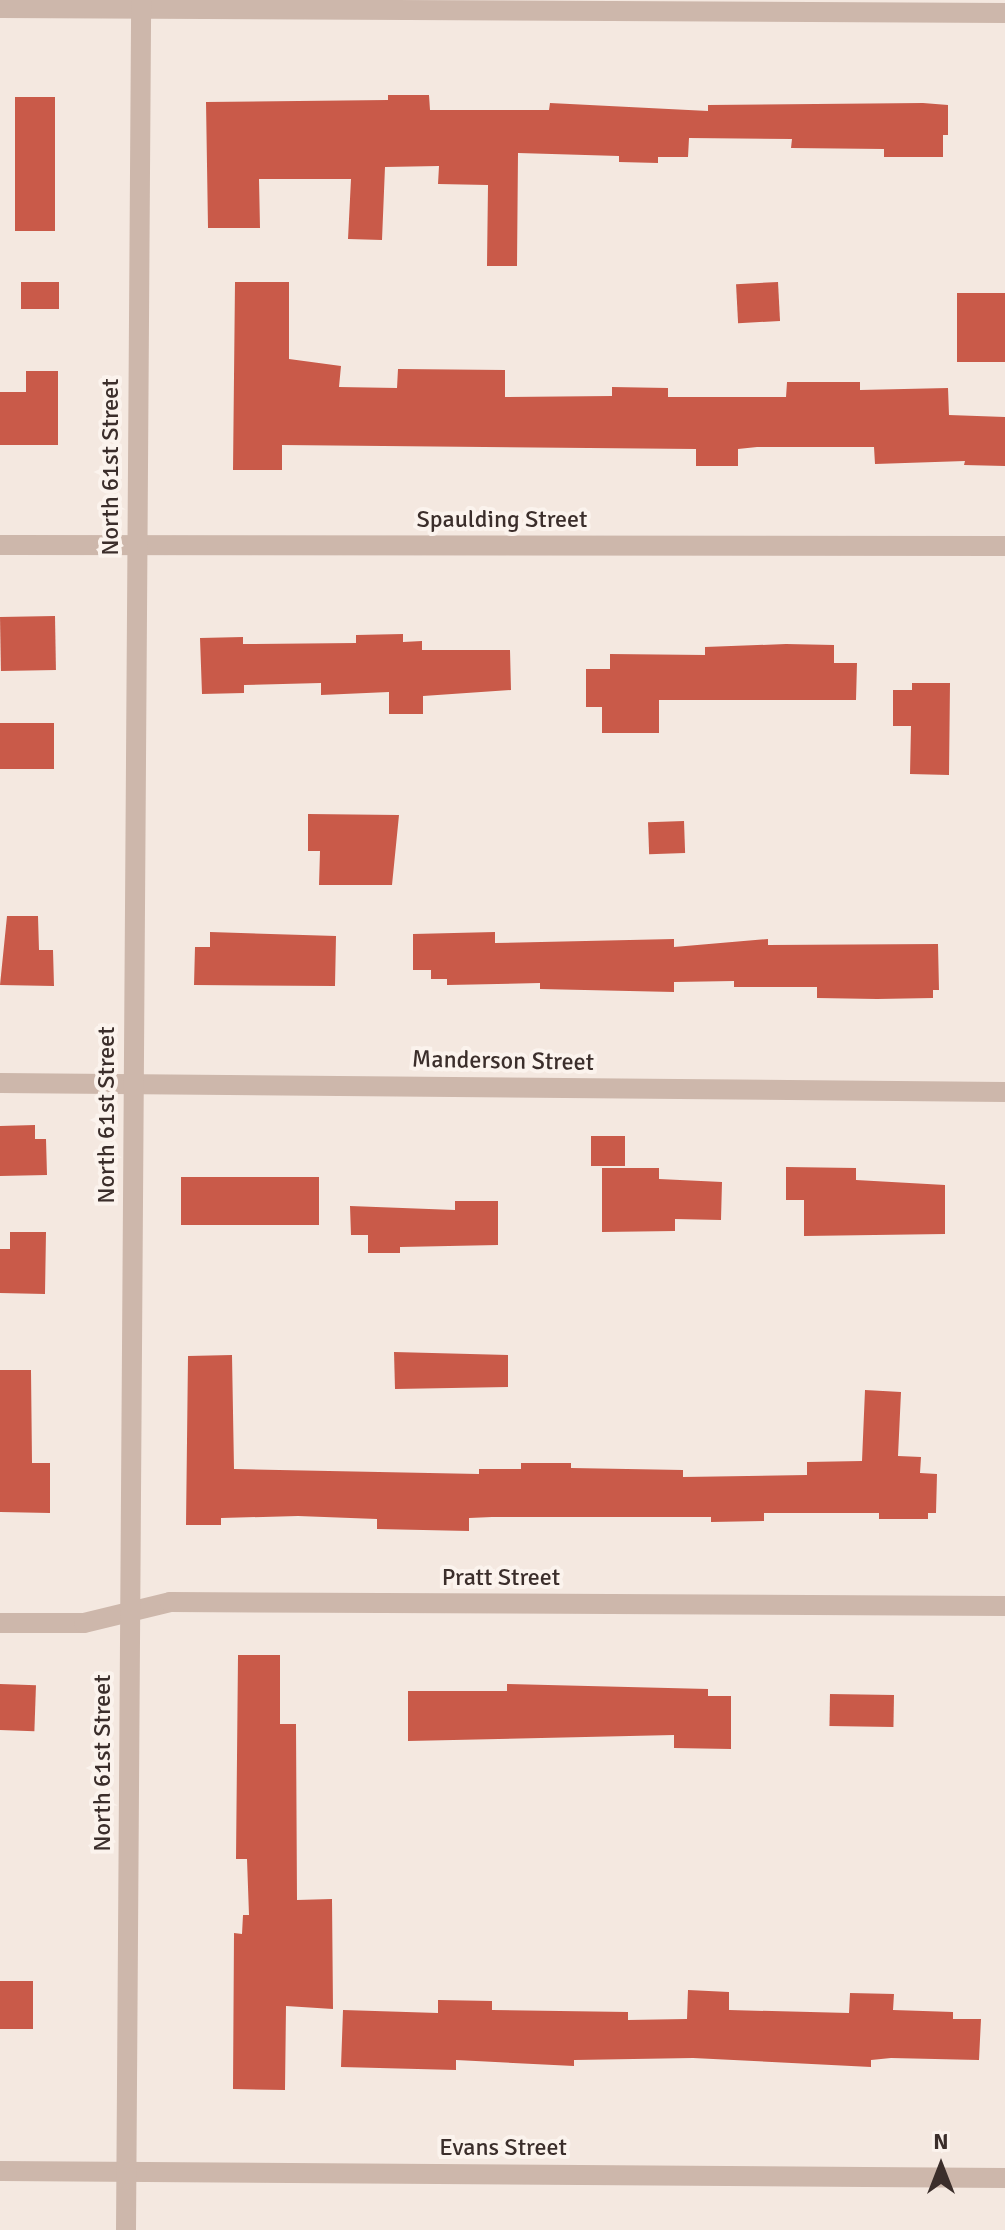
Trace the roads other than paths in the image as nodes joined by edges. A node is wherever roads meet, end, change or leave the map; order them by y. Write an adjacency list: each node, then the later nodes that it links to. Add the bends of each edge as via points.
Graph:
1 (140, 4): 2 (street); 3 (street); 5 (street, North 61st Street)
2 (0, 8)
3 (1005, 13)
4 (0, 545): 5 (street, Spaulding Street)
5 (136, 546): 6 (street, Spaulding Street); 8 (street, North 61st Street)
6 (1005, 546)
7 (0, 1083): 8 (street, Manderson Street)
8 (134, 1084): 9 (street, Manderson Street); 11 (street, North 61st Street)
9 (1005, 1092)
10 (1005, 1606): 11 (street, Pratt Street, via 170,1602)
11 (130, 1613): 12 (street, Pratt Street, via 84,1623); 14 (street, North 61st Street)
12 (0, 1623)
13 (0, 2171): 14 (street, Evans Street)
14 (127, 2172): 15 (street, Evans Street); 16 (street, North 61st Street)
15 (1005, 2178)
16 (126, 2230)

